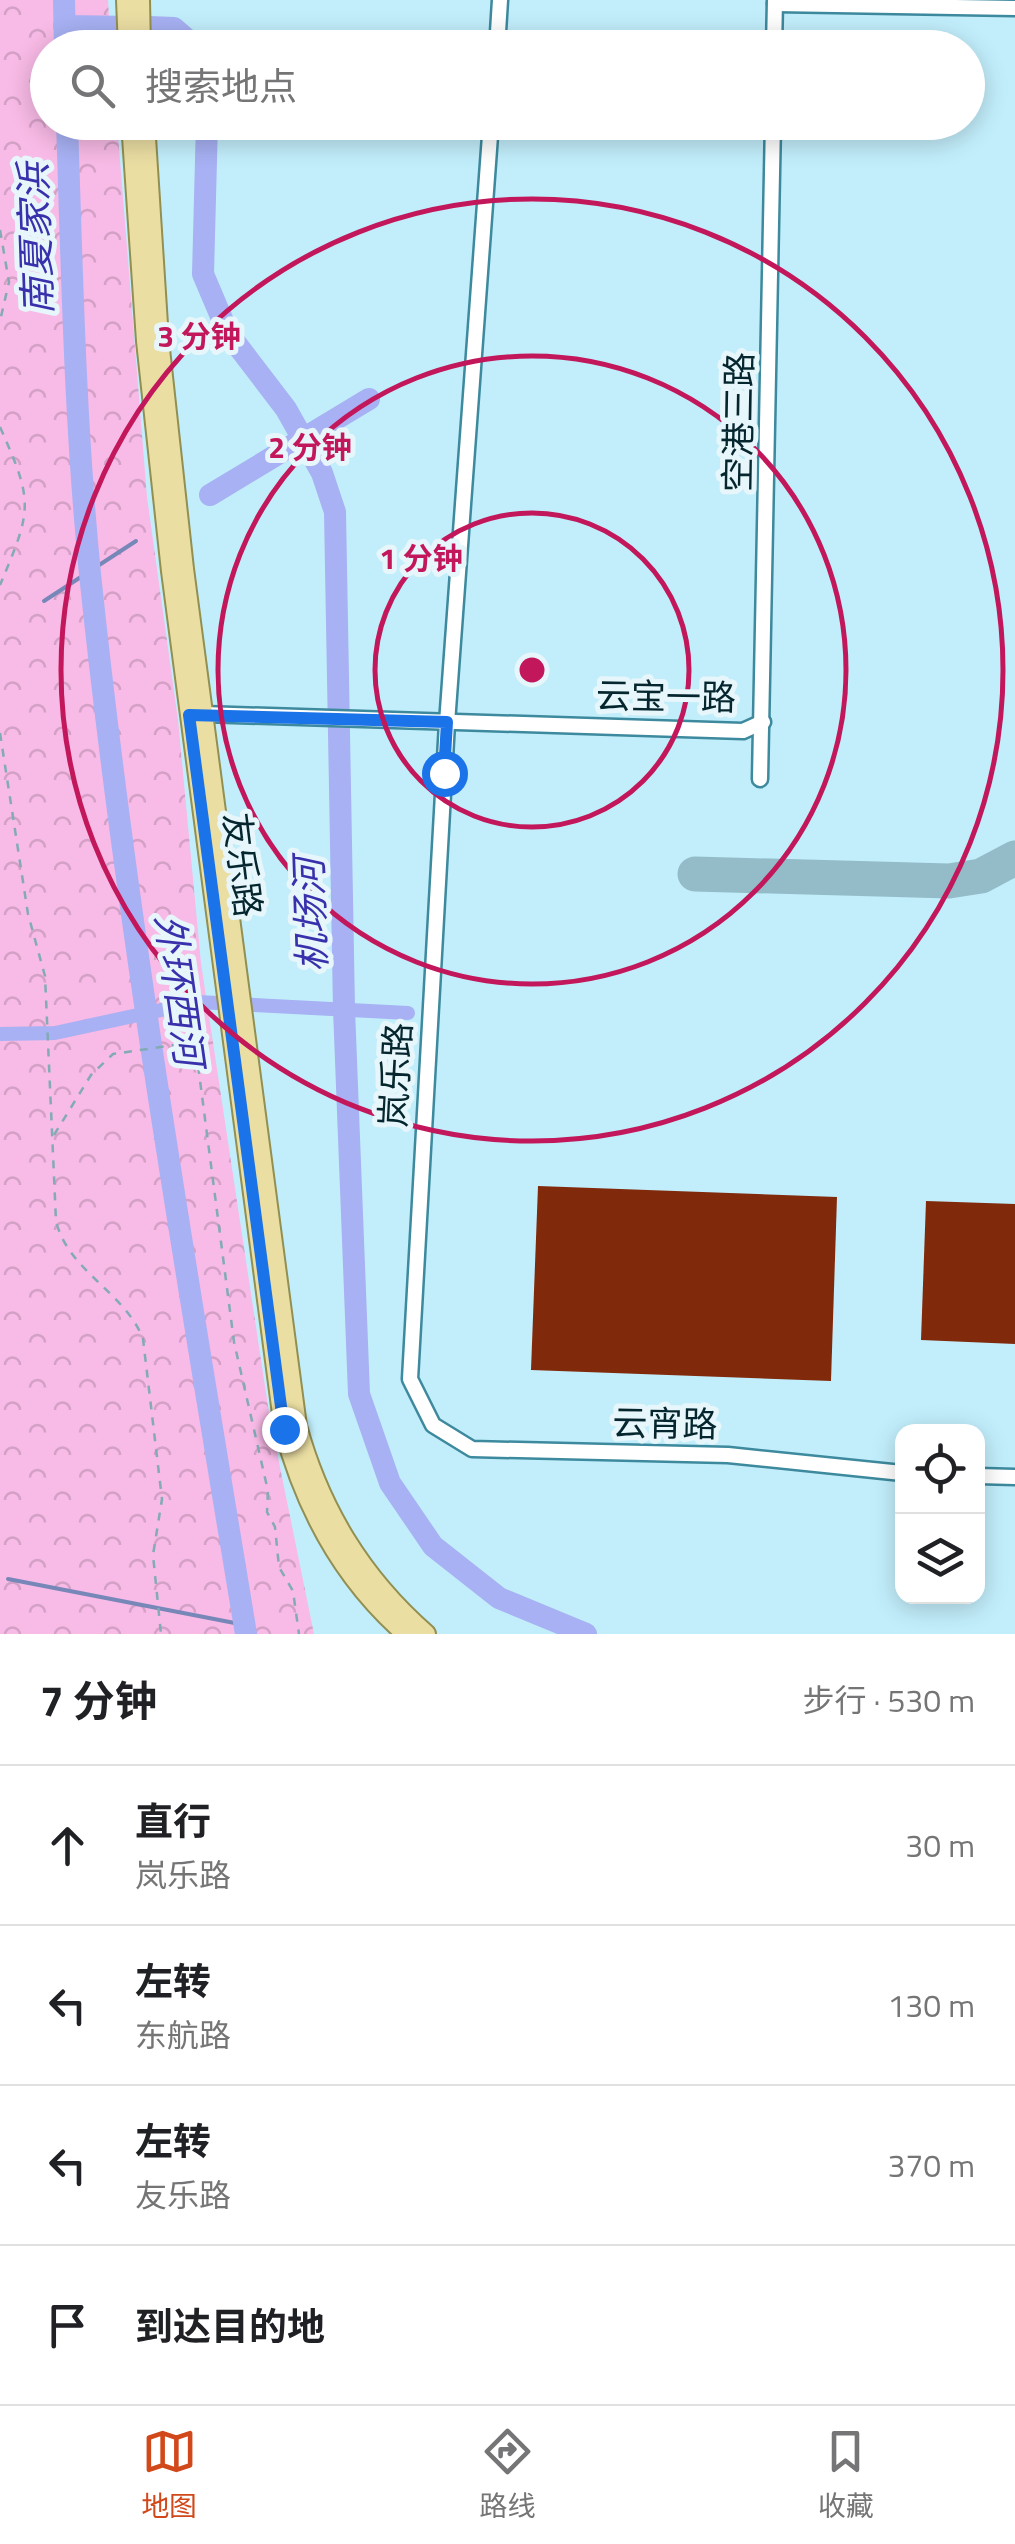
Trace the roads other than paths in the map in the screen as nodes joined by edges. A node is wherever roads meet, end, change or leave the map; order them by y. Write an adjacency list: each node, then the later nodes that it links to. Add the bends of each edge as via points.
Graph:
1 (126, 0): 6 (main road)
2 (140, 0): 7 (main road)
3 (500, 0): 8 (street)
4 (775, 2): 5 (street); 9 (street)
5 (1015, 8)
6 (127, 30)
7 (141, 30)
8 (498, 30)
9 (774, 30)
10 (132, 140): 15 (main road, 友乐路, via 146,341)
11 (145, 140): 15 (main road, 友乐路)
12 (490, 140): 16 (street, 岚乐路)
13 (773, 140): 17 (street, 空港三路)
14 (233, 712): 15 (street)
15 (196, 714): 16 (street, 云宝一路); 23 (main road, 友乐路, via 297,1426 320,1496)
16 (447, 722): 17 (street, 云宝一路, via 743,731); 19 (street, 岚乐路, via 408,1358 416,1396)
17 (763, 722): 18 (street, 空港三路)
18 (760, 779)
19 (433, 1425): 20 (street, 云宵路, via 459,1445 479,1450 728,1455)
20 (895, 1472)
21 (985, 1476): 22 (street)
22 (1015, 1477)
23 (372, 1589): 24 (main road); 25 (main road)
24 (406, 1634)
25 (426, 1634)

